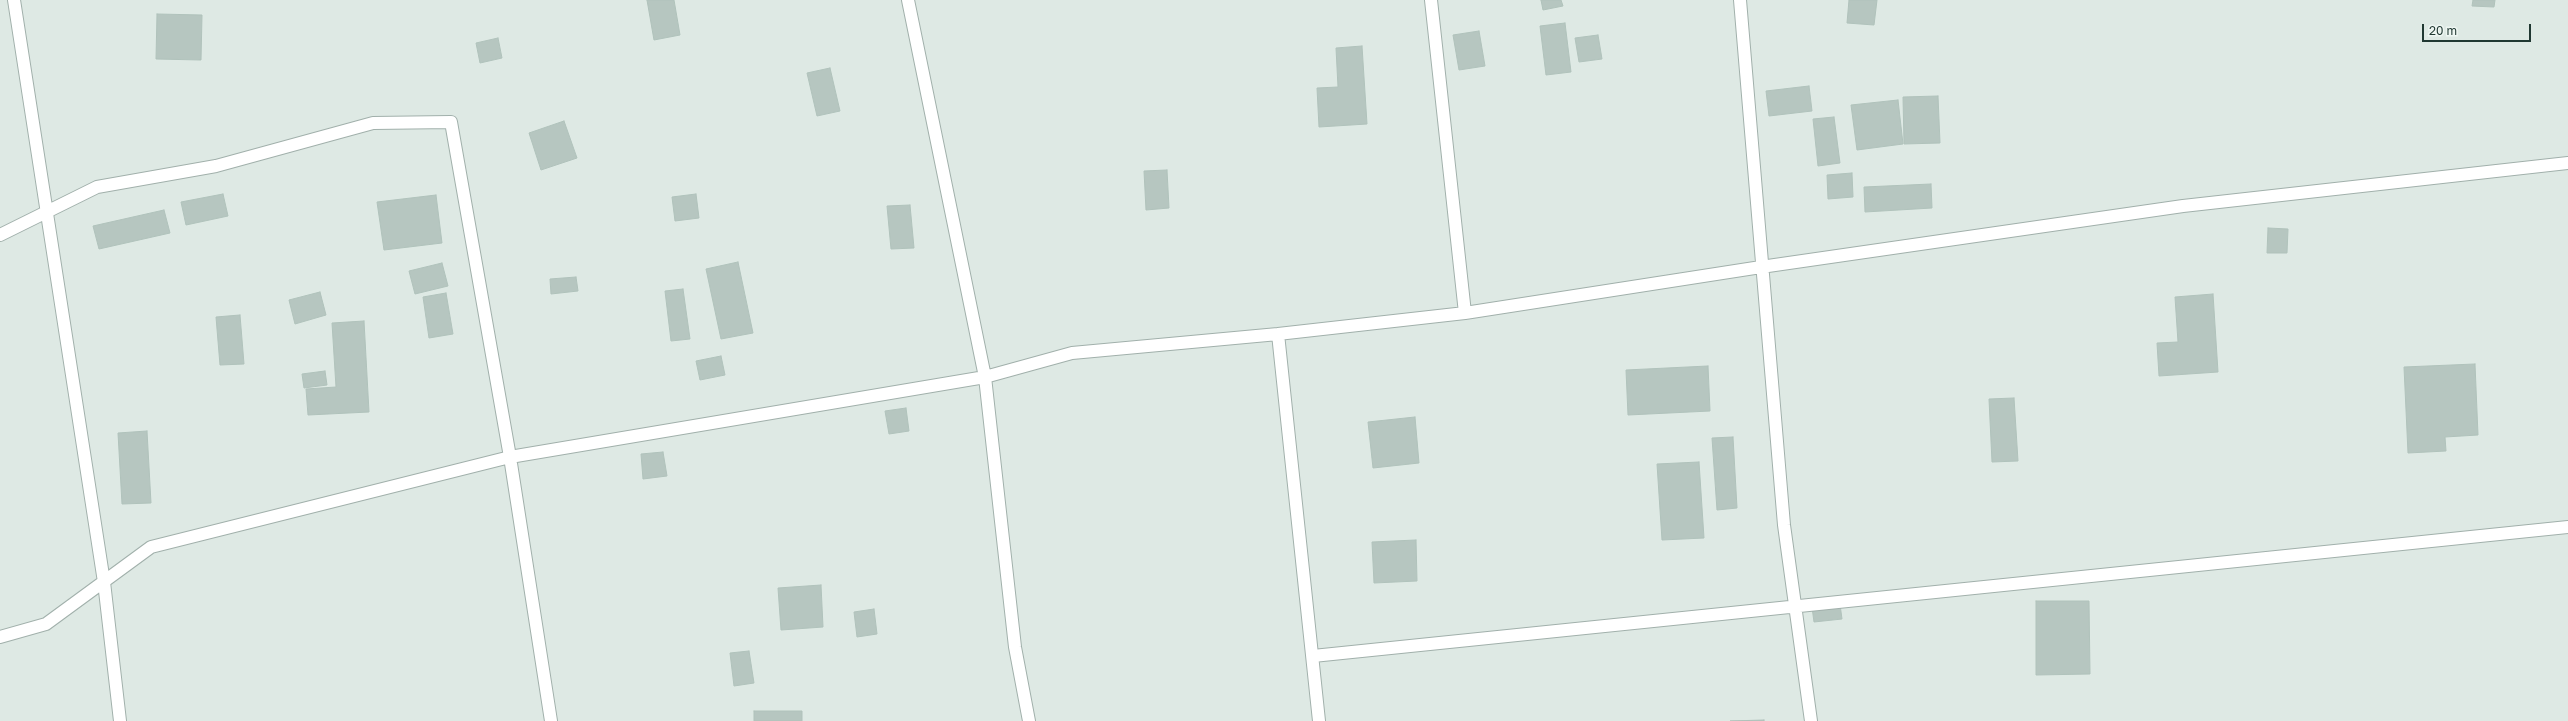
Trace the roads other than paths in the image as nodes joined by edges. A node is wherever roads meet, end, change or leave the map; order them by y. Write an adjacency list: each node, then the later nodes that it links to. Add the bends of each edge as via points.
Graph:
1 (14, 0): 6 (street)
2 (908, 0): 11 (street)
3 (1431, 0): 9 (street)
4 (1740, 0): 8 (street)
5 (2568, 163): 8 (street, via 2182,206)
6 (48, 212): 7 (street); 12 (street, via 97,187 216,166 373,123 451,122); 14 (street)
7 (0, 235)
8 (1760, 267): 9 (street); 15 (street, via 1784,525)
9 (1465, 313): 10 (street)
10 (1278, 334): 11 (street, via 1072,354); 17 (street)
11 (985, 377): 12 (street); 20 (street, via 1015,647)
12 (510, 457): 14 (street, via 151,547); 19 (street)
13 (2568, 527): 15 (street)
14 (104, 582): 16 (street, via 46,624); 18 (street)
15 (1795, 606): 17 (street); 22 (street)
16 (0, 637)
17 (1313, 656): 21 (street)
18 (120, 721)
19 (550, 721)
20 (1028, 721)
21 (1319, 721)
22 (1811, 721)

